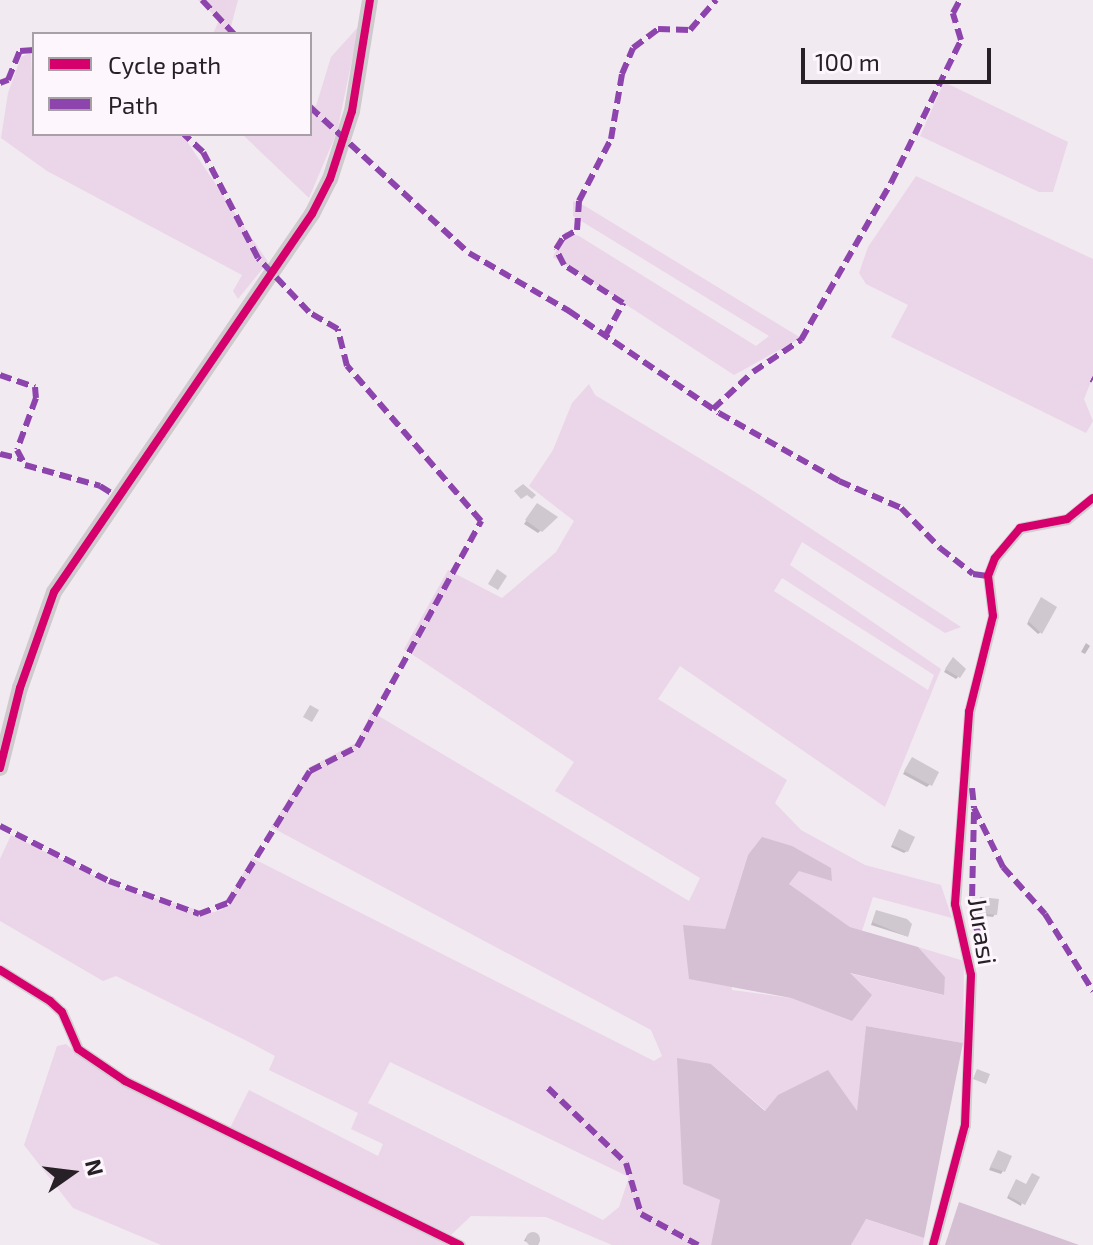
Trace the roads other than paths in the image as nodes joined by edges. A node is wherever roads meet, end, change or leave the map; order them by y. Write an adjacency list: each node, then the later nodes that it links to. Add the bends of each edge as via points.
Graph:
1 (370, 0): 3 (main road, via 352,111 330,179 312,214 54,592 20,688)
2 (1093, 498): 6 (street, Jurasi, via 1067,519 1020,528 995,558 988,576 993,616 969,712 955,904 971,975 965,1125)
3 (0, 768)
4 (0, 970): 5 (street, via 50,1001 62,1012 78,1049 125,1081)
5 (460, 1245)
6 (933, 1245)

